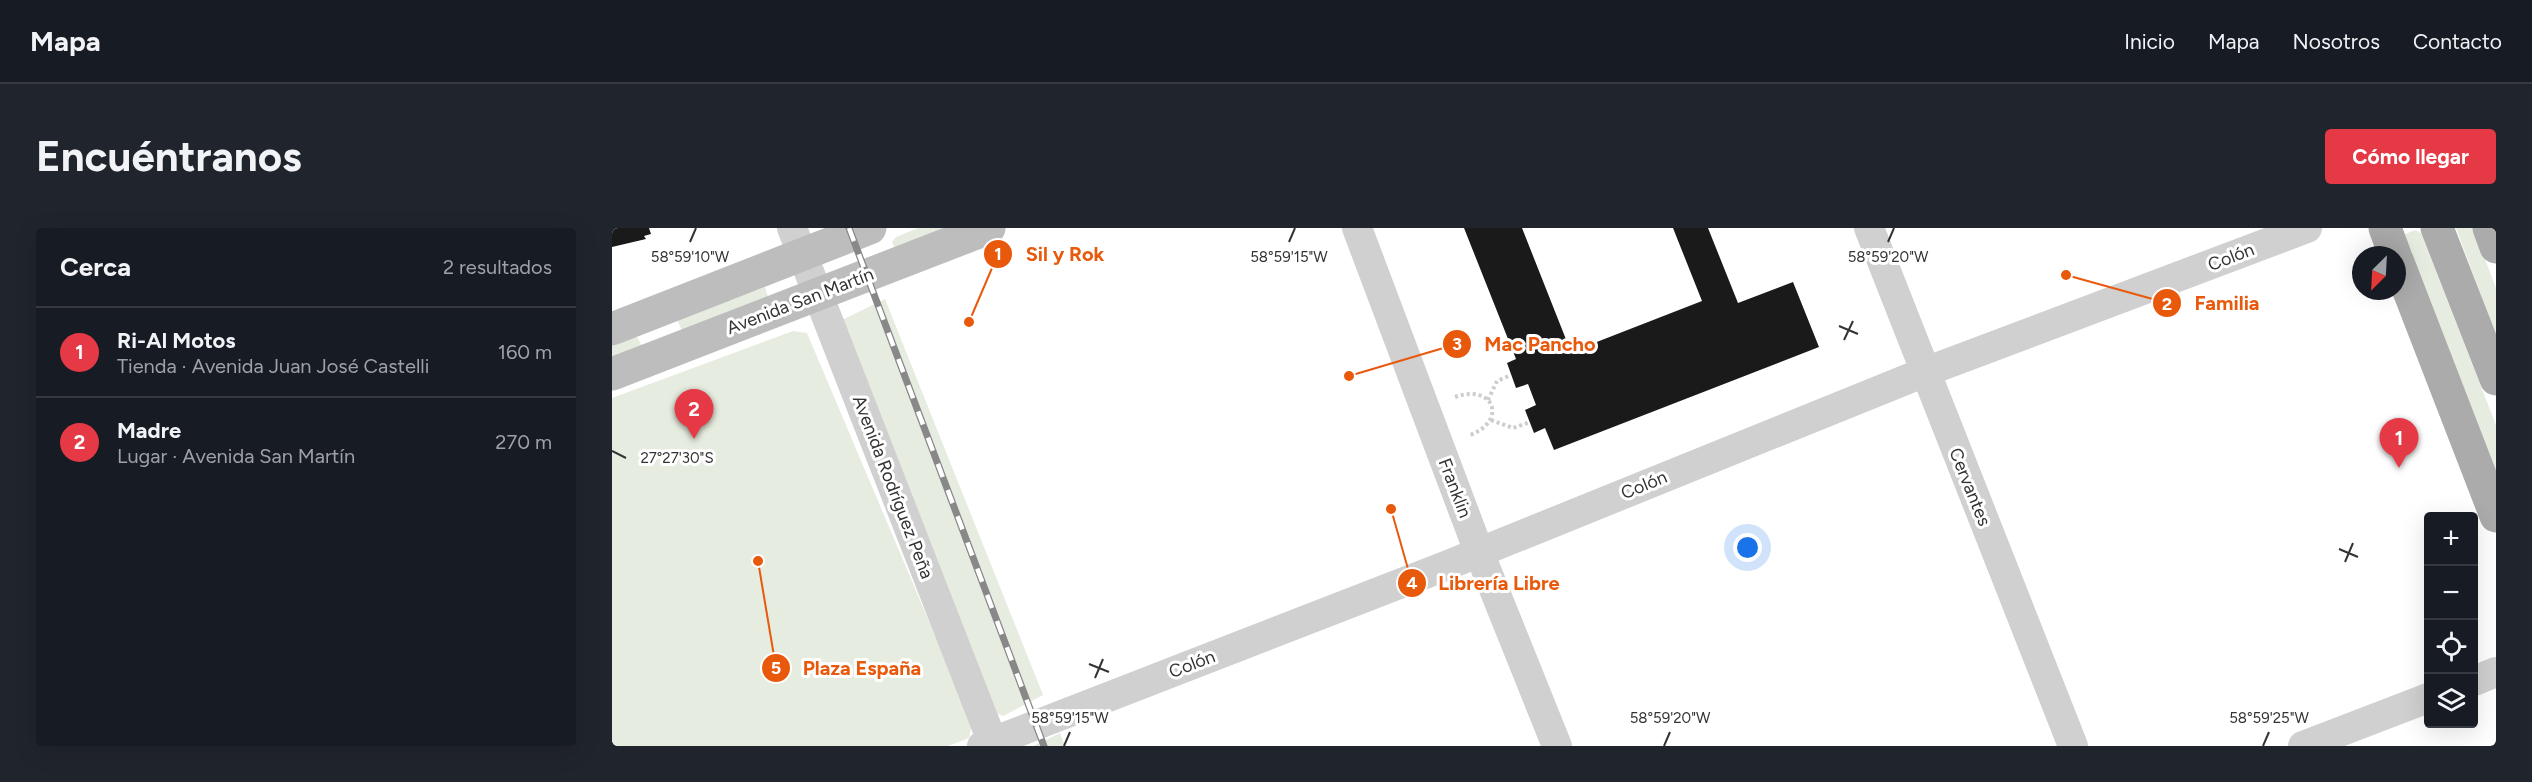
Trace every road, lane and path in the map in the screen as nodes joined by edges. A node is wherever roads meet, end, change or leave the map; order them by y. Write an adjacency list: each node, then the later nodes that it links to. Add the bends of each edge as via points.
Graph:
1 (870, 228): 9 (main road)
2 (989, 228): 13 (main road, Avenida San Martín)
3 (1357, 228): 27 (street, Franklin)
4 (1869, 228): 17 (street, Cervantes)
5 (2307, 228): 17 (street, Colón)
6 (2385, 228): 10 (main road)
7 (2437, 228): 20 (main road)
8 (2489, 228): 11 (main road)
9 (797, 240): 13 (street, Avenida Rodríguez Peña); 14 (main road)
10 (2392, 246)
11 (2496, 247)
12 (2406, 283): 26 (main road)
13 (818, 294): 16 (main road, Avenida San Martín); 31 (street, Avenida Rodríguez Peña)
14 (656, 311): 15 (main road); 16 (main road)
15 (612, 329)
16 (671, 351): 18 (main road, Avenida San Martín)
17 (1925, 372): 27 (street, Colón); 33 (street, Cervantes)
18 (612, 374)
19 (1511, 375): 22 (path, via 1497,381)
20 (2496, 379)
21 (1455, 397): 22 (path, via 1477,393)
22 (1488, 400): 23 (path)
23 (1491, 420): 24 (path, via 1513,428); 25 (path)
24 (1530, 422)
25 (1470, 435)
26 (2496, 516)
27 (1479, 552): 31 (street, Colón); 32 (street, Franklin)
28 (2496, 672): 29 (street)
29 (2478, 679)
30 (2424, 700): 34 (street)
31 (989, 745)
32 (1557, 746)
33 (2073, 746)
34 (2303, 746)

